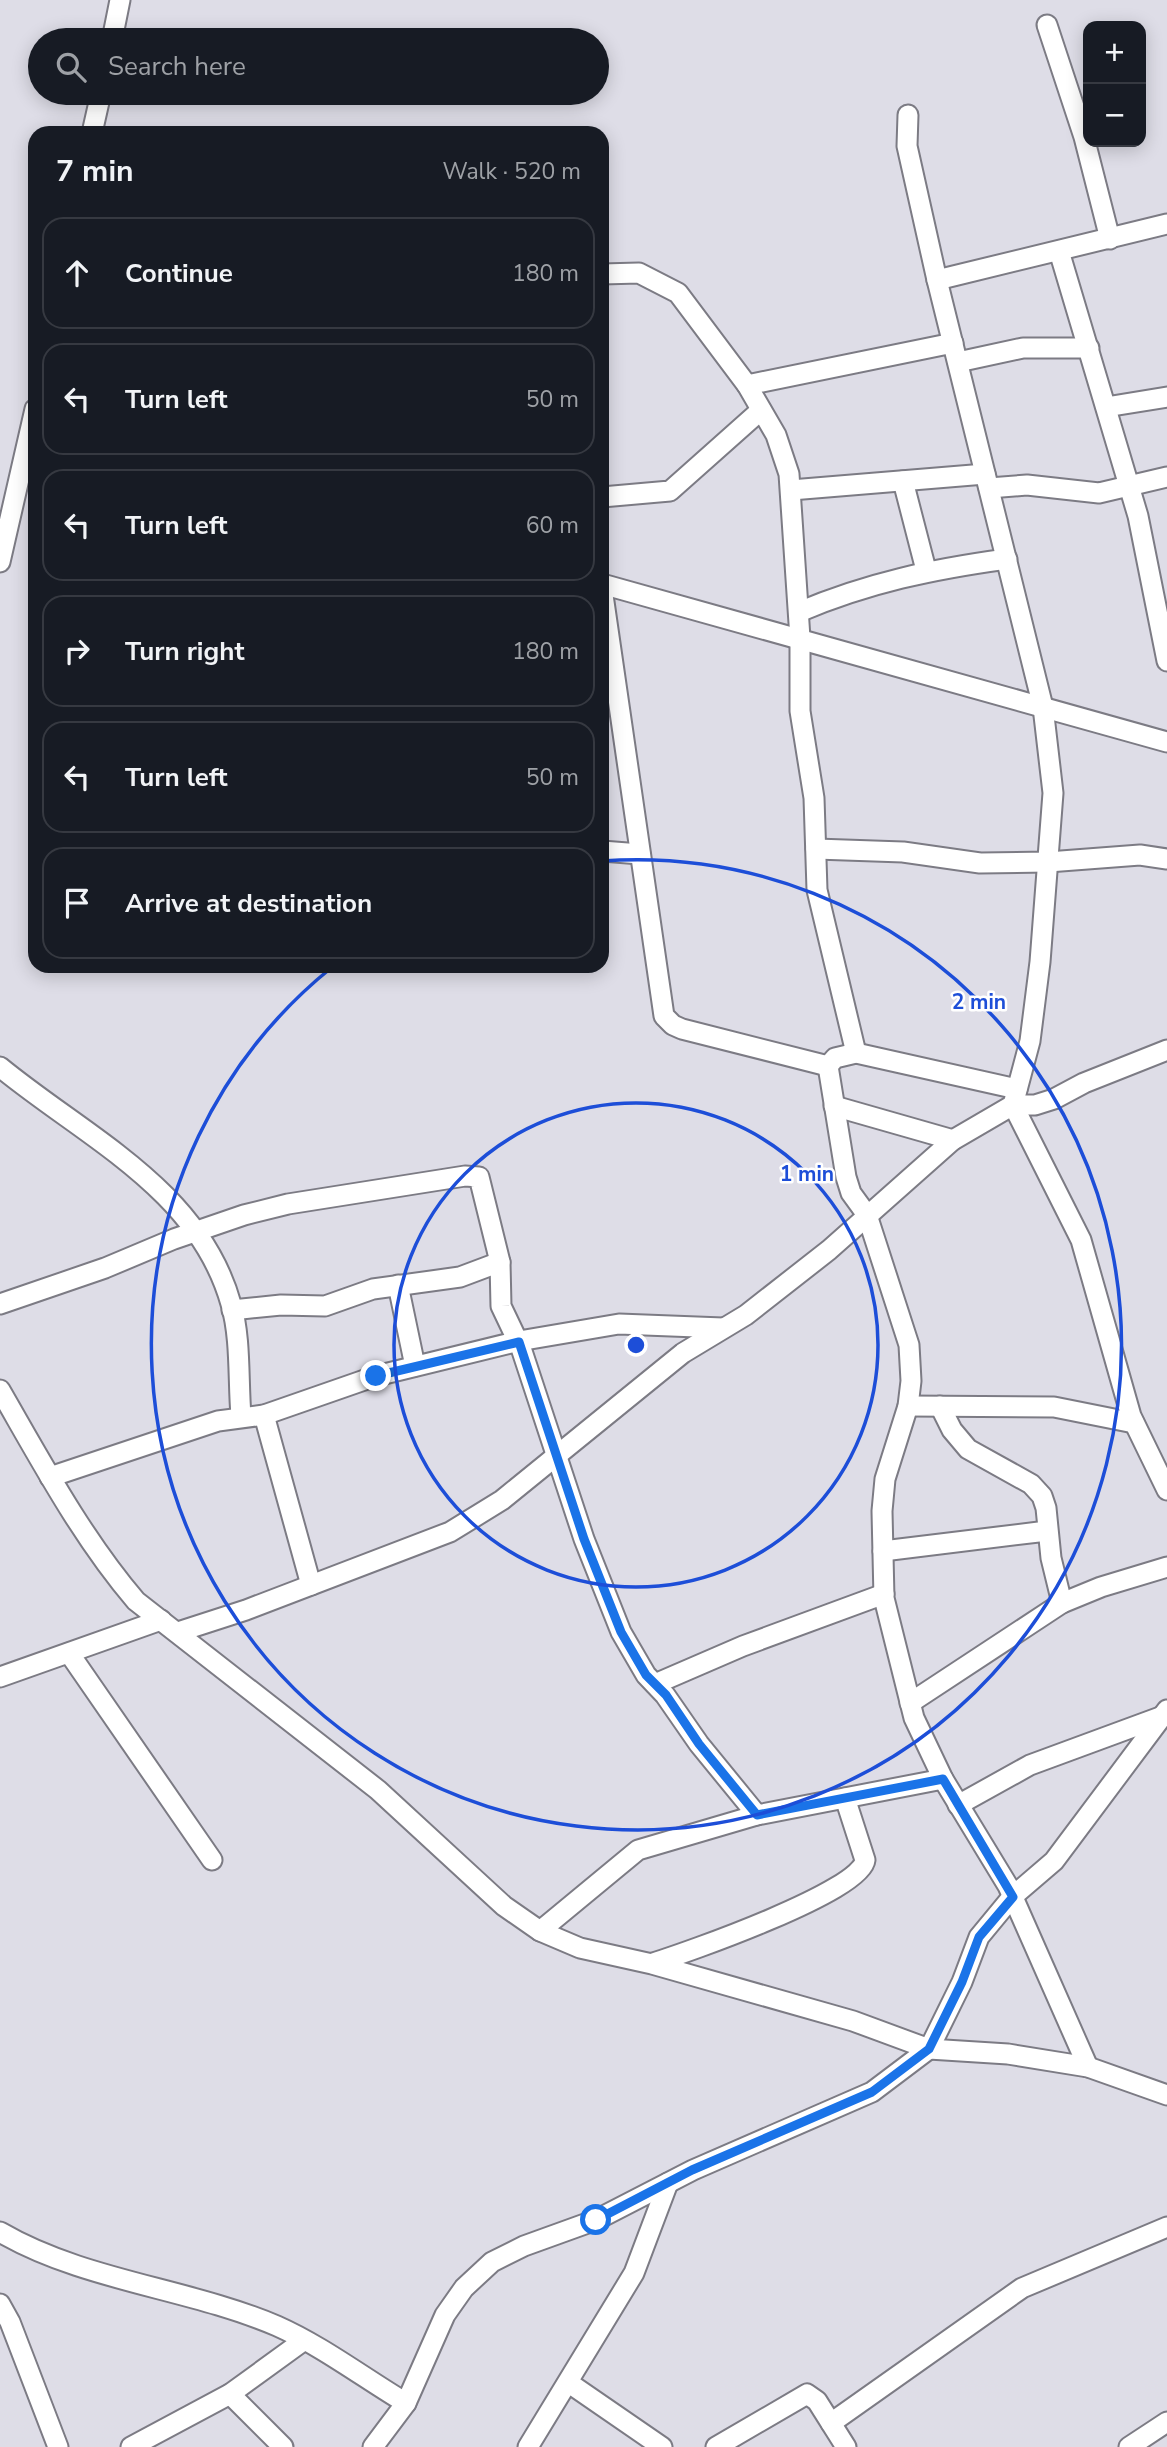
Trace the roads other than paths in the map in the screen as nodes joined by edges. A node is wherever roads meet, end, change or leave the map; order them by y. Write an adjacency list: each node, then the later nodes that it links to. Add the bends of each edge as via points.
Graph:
1 (120, 0): 3 (street)
2 (1047, 25): 8 (street, via 1084,138)
3 (114, 28)
4 (98, 105): 6 (street)
5 (908, 115): 11 (street, via 907,146)
6 (94, 126)
7 (1167, 224): 8 (street)
8 (1110, 239): 9 (street)
9 (1059, 251): 11 (street); 13 (street)
10 (609, 274): 15 (street, via 639,273 678,293)
11 (937, 280): 12 (street)
12 (953, 343): 14 (street); 15 (street)
13 (1089, 348): 14 (street, via 1023,348); 17 (street)
14 (958, 362): 22 (street)
15 (747, 384): 18 (street)
16 (1167, 397): 17 (street)
17 (1106, 407): 23 (street)
18 (761, 410): 24 (street, via 776,435); 25 (street, via 670,491)
19 (28, 440): 27 (street)
20 (1167, 477): 23 (street)
21 (903, 481): 22 (street); 24 (street); 28 (street)
22 (987, 481): 23 (street, via 1099,493); 26 (street)
23 (1130, 486): 31 (street)
24 (791, 490): 30 (street)
25 (609, 496)
26 (1007, 559): 28 (street); 35 (street)
27 (0, 562)
28 (926, 570): 30 (street, via 846,591)
29 (609, 588): 33 (street)
30 (799, 612): 33 (street)
31 (1164, 633): 34 (street)
32 (609, 636): 39 (street)
33 (800, 638): 35 (street); 37 (street, via 800,711 814,799)
34 (1167, 661)
35 (1043, 707): 36 (street); 41 (street, via 1053,793)
36 (1167, 742)
37 (816, 849): 41 (street, via 903,852 981,863); 43 (street, via 821,916)
38 (609, 852): 39 (street)
39 (640, 855): 44 (street, via 664,1016 682,1029)
40 (1167, 859): 41 (street, via 1140,855)
41 (1048, 862): 46 (street, via 1032,1028)
42 (1167, 1050): 46 (street, via 1054,1100 1035,1105)
43 (856, 1053): 44 (street, via 835,1058); 46 (street)
44 (828, 1066): 47 (street)
45 (0, 1067): 50 (street, via 40,1100 104,1141 156,1186)
46 (1015, 1097): 48 (street); 63 (street, via 1082,1240)
47 (834, 1106): 48 (street); 49 (street, via 846,1177)
48 (953, 1140): 49 (street)
49 (867, 1215): 55 (street, via 829,1250); 59 (street, via 909,1345)
50 (197, 1231): 51 (street, via 288,1204 475,1175 482,1183); 53 (street); 54 (street)
51 (500, 1262): 52 (street, via 460,1277); 56 (street, via 501,1306)
52 (398, 1286): 54 (street, via 373,1289 325,1306); 57 (street)
53 (0, 1304)
54 (232, 1310): 62 (street)
55 (723, 1328): 56 (street, via 619,1324); 64 (street, via 683,1353)
56 (519, 1342): 57 (street); 64 (street)
57 (415, 1366): 61 (street)
58 (0, 1390): 65 (street)
59 (908, 1406): 60 (street); 68 (street, via 886,1479)
60 (940, 1406): 63 (street, via 1054,1407); 67 (street, via 968,1449 1031,1484 1042,1496)
61 (264, 1415): 62 (street); 70 (street)
62 (241, 1416): 65 (street)
63 (1134, 1423): 66 (street)
64 (557, 1455): 70 (street, via 502,1500 450,1532); 77 (street, via 621,1632)
65 (50, 1476): 73 (street, via 121,1583)
66 (1167, 1490)
67 (1047, 1531): 68 (street); 72 (street)
68 (883, 1551): 71 (street)
69 (1167, 1567): 72 (street)
70 (311, 1586): 74 (street)
71 (884, 1594): 77 (street); 78 (street)
72 (1062, 1603): 78 (street)
73 (161, 1620): 74 (street); 75 (street)
74 (178, 1632): 86 (street, via 378,1790 503,1906)
75 (69, 1653): 76 (street); 84 (street)
76 (0, 1677)
77 (655, 1684): 83 (street)
78 (910, 1703): 80 (street)
79 (1165, 1713): 82 (street, via 1030,1765); 85 (street, via 1054,1861)
80 (943, 1779): 81 (street); 82 (street)
81 (845, 1798): 83 (street); 87 (street, via 865,1860 858,1874 795,1909)
82 (958, 1805): 85 (street)
83 (757, 1815): 86 (street, via 638,1850)
84 (212, 1860)
85 (1013, 1897): 88 (street, via 979,1937); 89 (street)
86 (540, 1931): 87 (street, via 580,1948)
87 (652, 1964): 88 (street, via 853,2021)
88 (929, 2049): 89 (street, via 1008,2054); 91 (street, via 872,2092)
89 (1088, 2067): 90 (street)
90 (1167, 2095)
91 (668, 2183): 96 (street, via 634,2273); 98 (street, via 596,2220 492,2262 464,2288 445,2315)
92 (1167, 2227): 100 (street, via 1022,2288)
93 (0, 2232): 95 (street, via 41,2255 276,2326)
94 (0, 2304): 101 (street)
95 (303, 2341): 97 (street); 98 (street)
96 (569, 2383): 105 (street); 106 (street)
97 (230, 2394): 102 (street); 103 (street)
98 (405, 2403): 104 (street)
99 (1167, 2422): 109 (street)
100 (831, 2423): 107 (street, via 811,2395 800,2395); 108 (street)
101 (58, 2447)
102 (131, 2447)
103 (283, 2447)
104 (373, 2447)
105 (528, 2447)
106 (662, 2447)
107 (716, 2447)
108 (846, 2447)
109 (1129, 2447)

